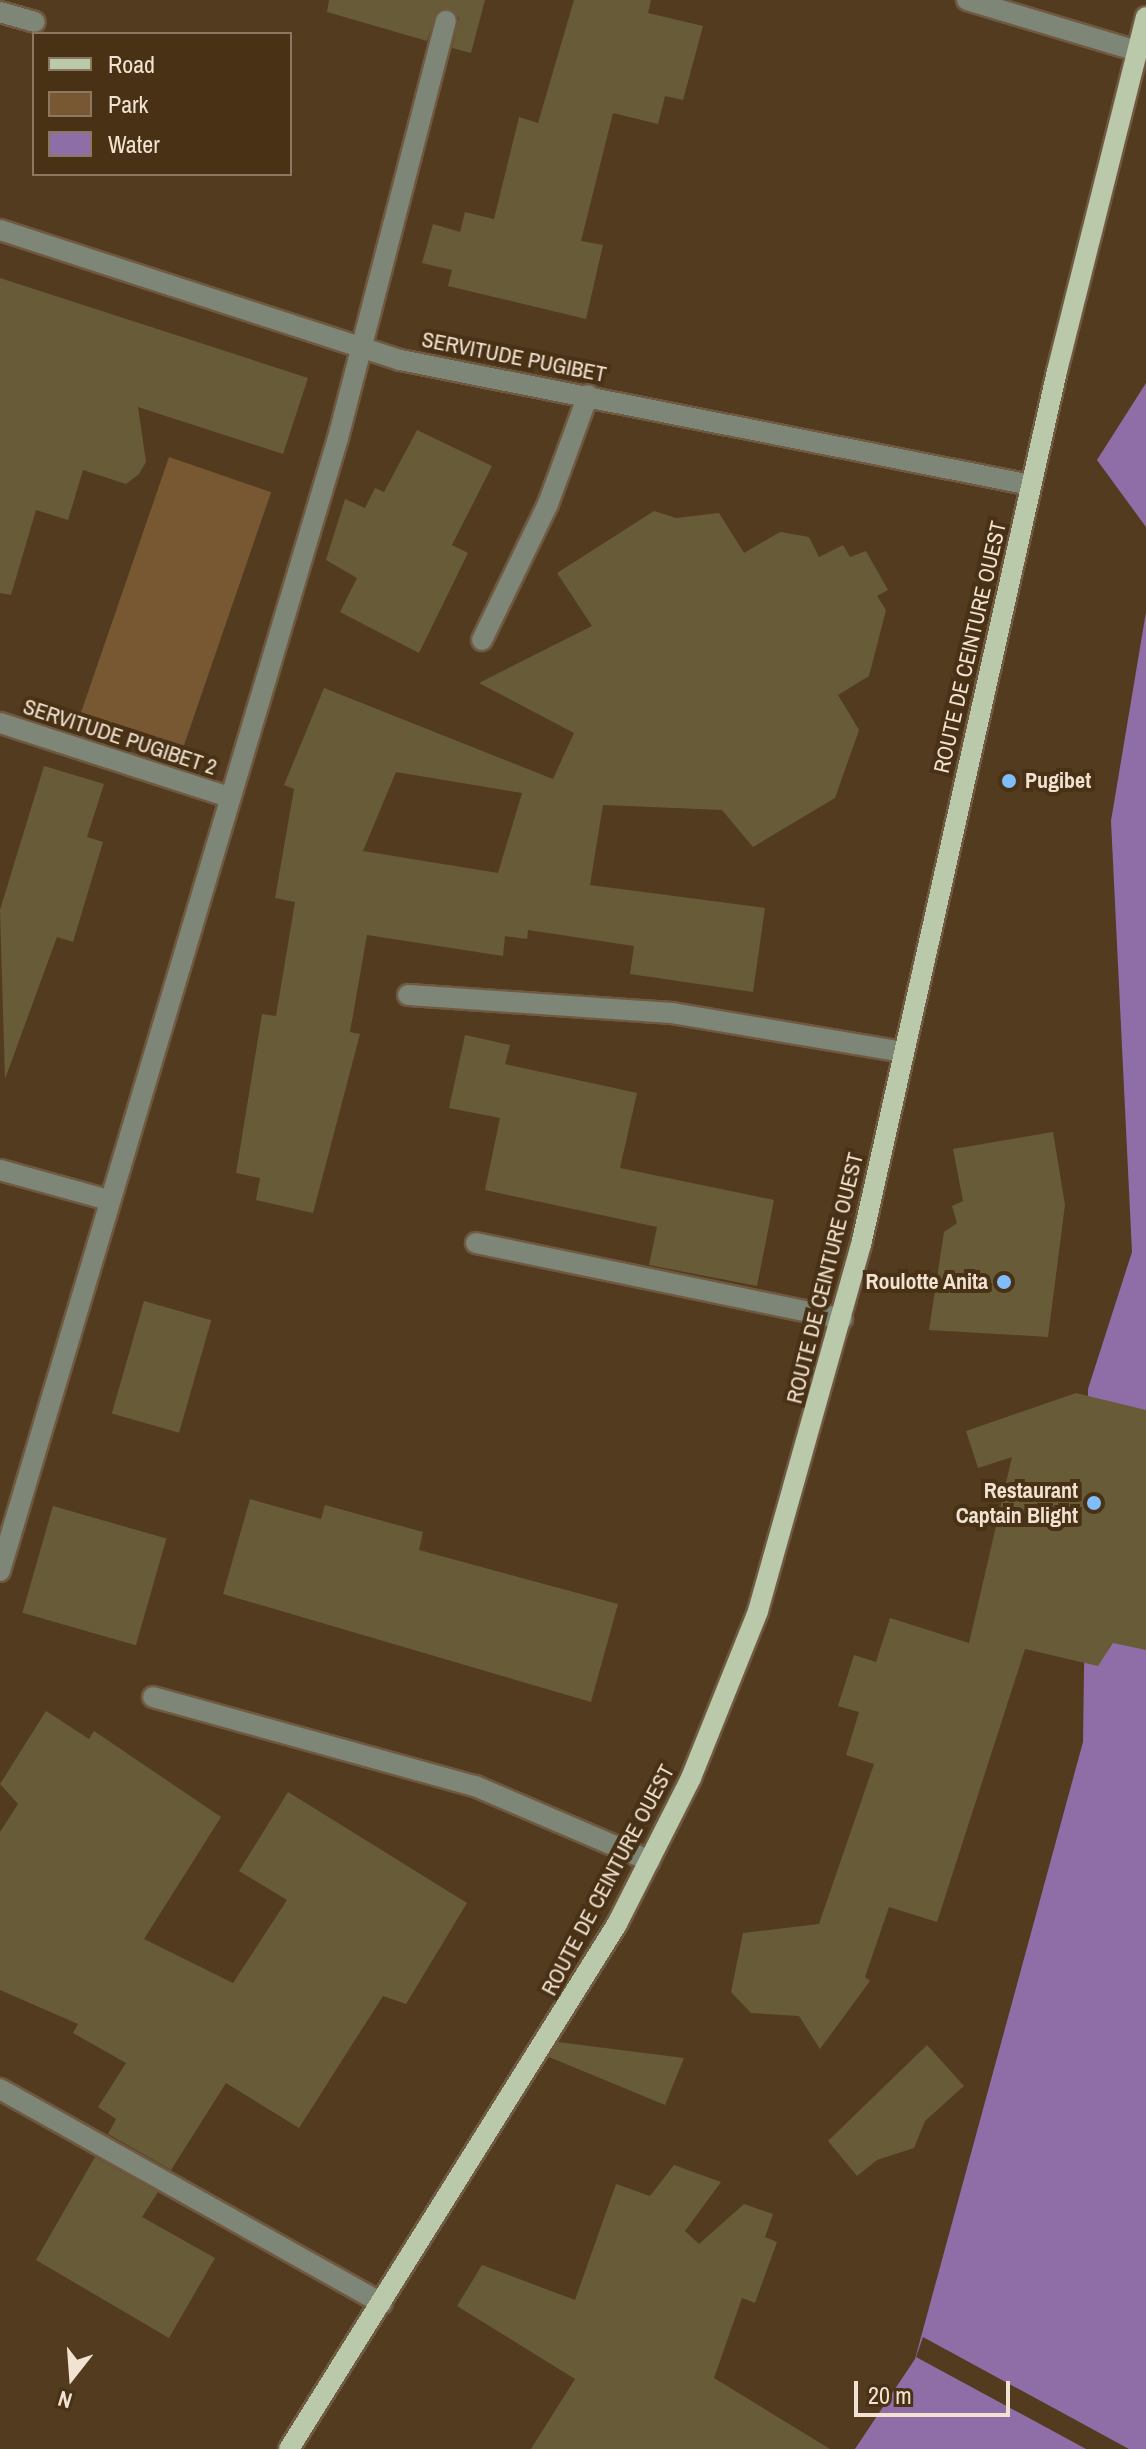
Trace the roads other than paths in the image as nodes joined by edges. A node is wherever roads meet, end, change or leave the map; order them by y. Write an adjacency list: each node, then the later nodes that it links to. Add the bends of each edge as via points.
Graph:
1 (967, 0): 6 (street)
2 (0, 12): 5 (street)
3 (1146, 17): 6 (main road, ROUTE DE CEINTURE OUEST)
4 (446, 21): 8 (street)
5 (35, 22)
6 (1137, 51): 10 (main road, ROUTE DE CEINTURE OUEST)
7 (0, 230): 8 (street, SERVITUDE PUGIBET)
8 (360, 348): 9 (street, SERVITUDE PUGIBET); 13 (street)
9 (588, 395): 10 (street, SERVITUDE PUGIBET); 11 (street, via 548,504)
10 (1031, 485): 15 (main road, ROUTE DE CEINTURE OUEST)
11 (482, 640)
12 (0, 723): 13 (street, SERVITUDE PUGIBET 2)
13 (226, 796): 17 (street)
14 (408, 995): 15 (street, via 672,1013)
15 (903, 1052): 19 (main road, ROUTE DE CEINTURE OUEST)
16 (0, 1170): 17 (street)
17 (108, 1200): 20 (street)
18 (476, 1243): 19 (street)
19 (842, 1319): 22 (main road, ROUTE DE CEINTURE OUEST, via 758,1611)
20 (0, 1571)
21 (153, 1697): 22 (street, via 475,1786)
22 (650, 1861): 24 (main road, ROUTE DE CEINTURE OUEST, via 573,1999)
23 (0, 2089): 24 (street)
24 (382, 2303): 25 (main road, ROUTE DE CEINTURE OUEST)
25 (289, 2449)

